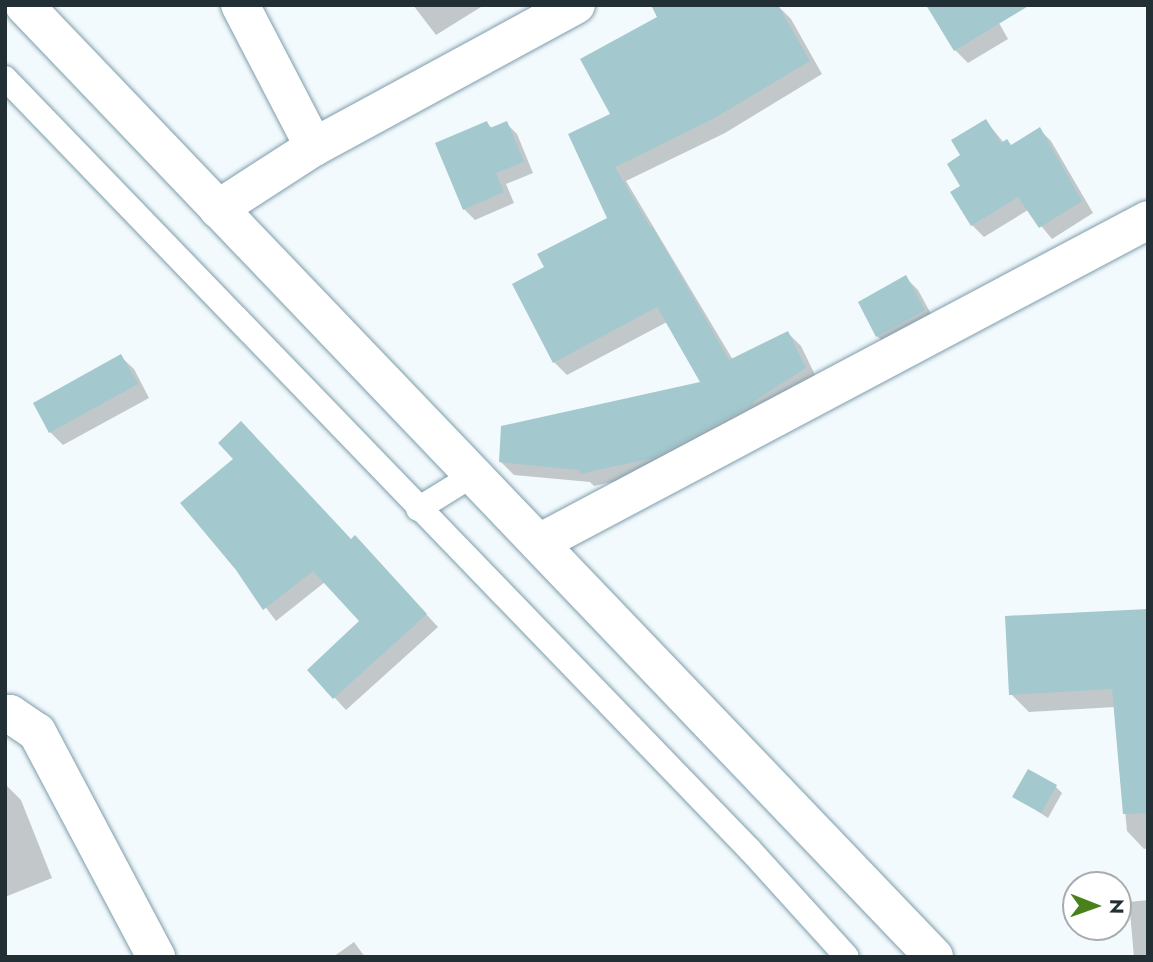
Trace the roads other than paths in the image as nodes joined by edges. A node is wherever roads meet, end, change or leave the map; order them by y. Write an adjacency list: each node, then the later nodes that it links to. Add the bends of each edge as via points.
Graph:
1 (24, 5): 6 (street)
2 (240, 5): 5 (street)
3 (576, 5): 5 (street)
4 (5, 78): 9 (lane)
5 (314, 147): 6 (street)
6 (218, 209): 8 (street)
7 (1148, 220): 10 (street)
8 (473, 475): 9 (lane); 10 (street)
9 (418, 509): 13 (lane, via 750,850)
10 (539, 543): 14 (street)
11 (5, 714): 12 (street, via 37,732)
12 (156, 957)
13 (847, 957)
14 (934, 957)

